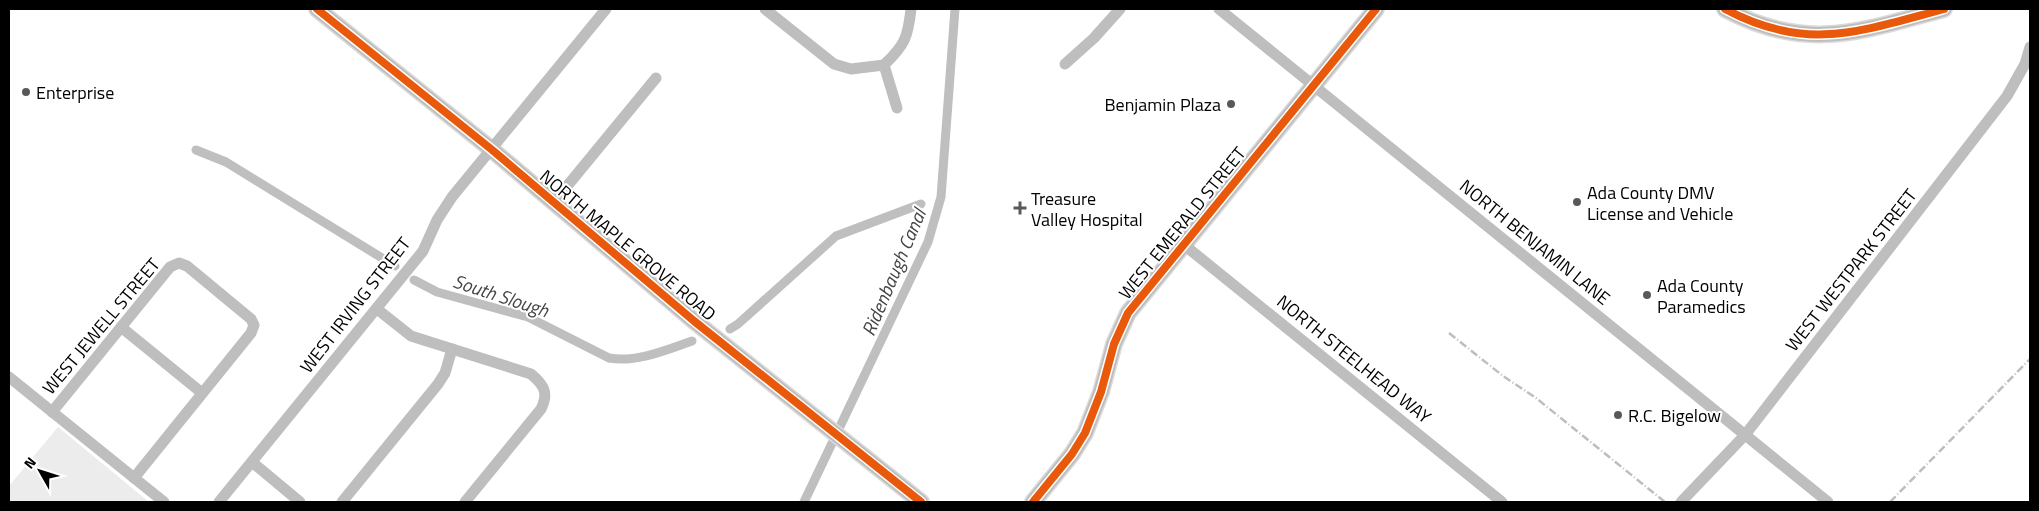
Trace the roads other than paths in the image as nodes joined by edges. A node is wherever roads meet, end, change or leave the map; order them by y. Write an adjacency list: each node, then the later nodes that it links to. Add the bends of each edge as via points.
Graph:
1 (317, 9): 16 (main road, NORTH MAPLE GROVE ROAD)
2 (606, 9): 16 (street, WEST IRVING STREET)
3 (765, 9): 12 (street, via 834,64 852,69)
4 (911, 9): 12 (street, via 909,32 898,52)
5 (1120, 9): 11 (street)
6 (1219, 9): 14 (street, NORTH BENJAMIN LANE)
7 (1376, 9): 14 (main road, WEST EMERALD STREET)
8 (1725, 9): 9 (main road, via 1777,30 1817,35 1868,29)
9 (1944, 9)
10 (2030, 47): 25 (street, WEST WESTPARK STREET, via 2025,64 2007,96)
11 (1065, 64)
12 (884, 65): 15 (street)
13 (656, 78): 17 (street)
14 (1314, 85): 18 (main road, WEST EMERALD STREET); 25 (street, NORTH BENJAMIN LANE)
15 (897, 108)
16 (491, 149): 17 (main road, NORTH MAPLE GROVE ROAD); 19 (street, WEST IRVING STREET, via 452,197 437,220 424,251)
17 (554, 202): 33 (main road, NORTH MAPLE GROVE ROAD, via 710,334)
18 (1183, 244): 34 (main road, WEST EMERALD STREET, via 1128,313 1114,344 1101,392 1085,433); 35 (street, NORTH STEELHEAD WAY)
19 (377, 309): 21 (street, via 411,336); 26 (street, WEST IRVING STREET)
20 (121, 328): 23 (street); 23 (street, WEST JEWELL STREET, via 170,268 179,263 187,266 251,319 254,326); 24 (street, WEST JEWELL STREET)
21 (452, 349): 31 (street, via 438,384); 32 (street, via 531,374 541,382 546,400)
22 (9, 377): 24 (street)
23 (202, 393): 27 (street)
24 (52, 412): 27 (street)
25 (1745, 435): 36 (street, WEST WESTPARK STREET); 37 (street, NORTH BENJAMIN LANE)
26 (252, 462): 29 (street, WEST IRVING STREET); 30 (street)
27 (134, 478): 28 (street)
28 (164, 502)
29 (219, 502)
30 (300, 502)
31 (342, 502)
32 (465, 502)
33 (921, 502)
34 (1033, 502)
35 (1502, 502)
36 (1681, 502)
37 (1828, 502)

